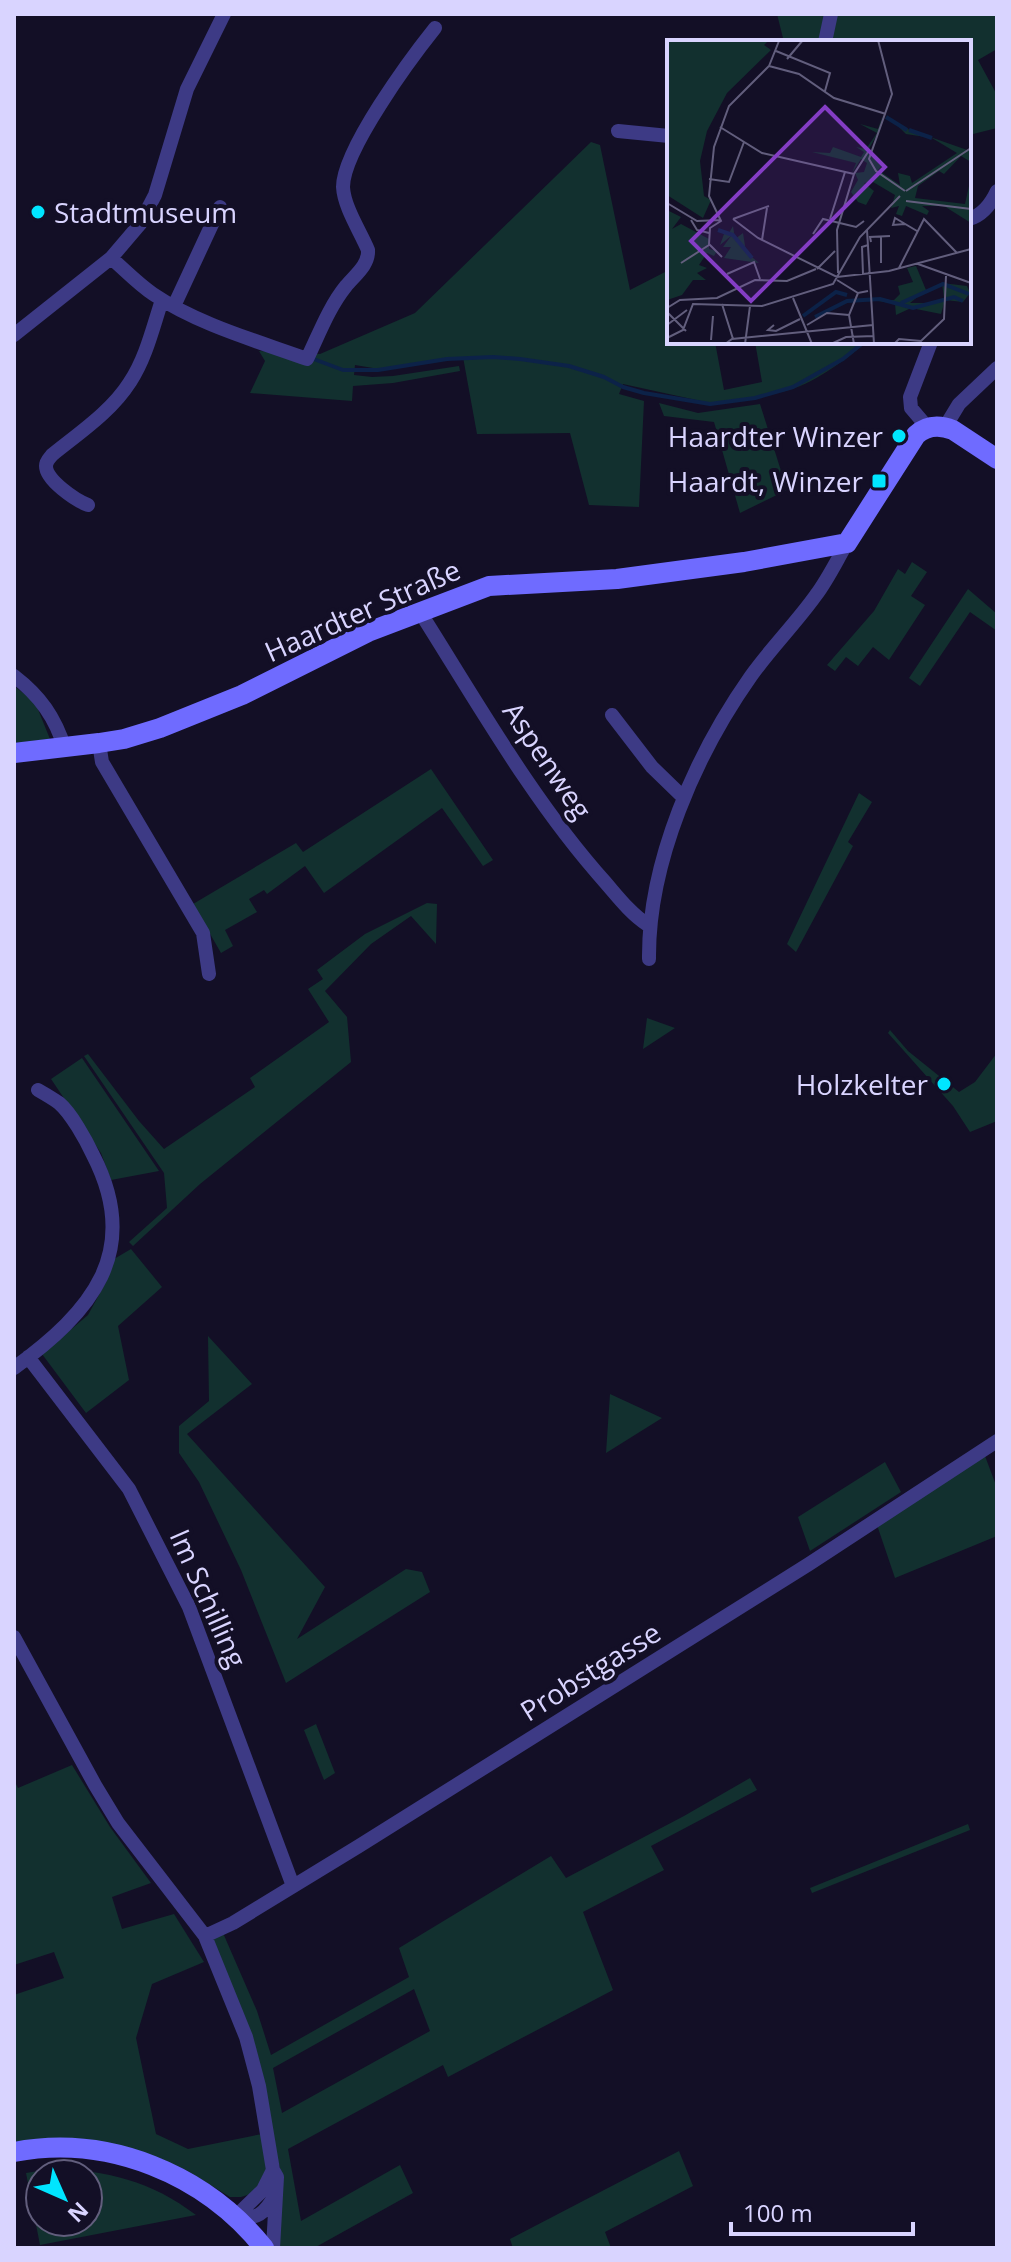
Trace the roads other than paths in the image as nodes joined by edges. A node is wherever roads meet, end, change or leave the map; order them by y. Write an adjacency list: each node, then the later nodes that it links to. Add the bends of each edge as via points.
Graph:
1 (224, 14): 10 (street, via 187,89 149,210)
2 (831, 14): 4 (street)
3 (435, 28): 11 (street, via 398,76 352,155 343,190 369,256 338,297 307,359)
4 (825, 40)
5 (618, 131): 6 (street)
6 (667, 136)
7 (997, 191): 9 (street, via 987,208)
8 (220, 207): 11 (street)
9 (971, 218)
10 (111, 258): 11 (street); 12 (street)
11 (168, 303): 17 (street, via 131,382 47,462 49,475)
12 (14, 335)
13 (930, 344): 15 (street, via 910,397 911,408)
14 (997, 368): 15 (street)
15 (936, 427): 16 (street, via 953,430); 18 (street, via 916,435)
16 (997, 459)
17 (88, 505)
18 (847, 543): 19 (street, Haardter Straße, via 617,579 489,586); 25 (street, via 817,593 731,707)
19 (420, 612): 22 (street, Haardter Straße, via 194,715); 26 (street, Aspenweg, via 549,812)
20 (14, 676): 23 (street, via 46,707)
21 (612, 715): 25 (street)
22 (99, 743): 23 (street, Haardter Straße); 28 (street, via 102,762 203,933)
23 (65, 749): 24 (street, Haardter Straße)
24 (14, 753)
25 (684, 798): 26 (street)
26 (648, 925): 27 (street)
27 (649, 959)
28 (209, 974)
29 (38, 1090): 30 (street, via 61,1105 88,1145 109,1194 112,1229 104,1269 90,1298)
30 (28, 1357): 31 (street); 34 (street, Im Schilling, via 129,1489 189,1607)
31 (14, 1368)
32 (997, 1441): 34 (street, Probstgasse)
33 (14, 1637): 35 (street, via 118,1823)
34 (293, 1886): 35 (street, Probstgasse)
35 (205, 1936): 37 (street, via 246,2037)
36 (14, 2152): 39 (street, via 91,2150 149,2164 194,2185)
37 (273, 2170): 38 (street); 39 (street, via 263,2190)
38 (276, 2194): 39 (street, via 256,2217); 41 (street)
39 (235, 2217): 40 (street)
40 (264, 2248)
41 (273, 2248)

